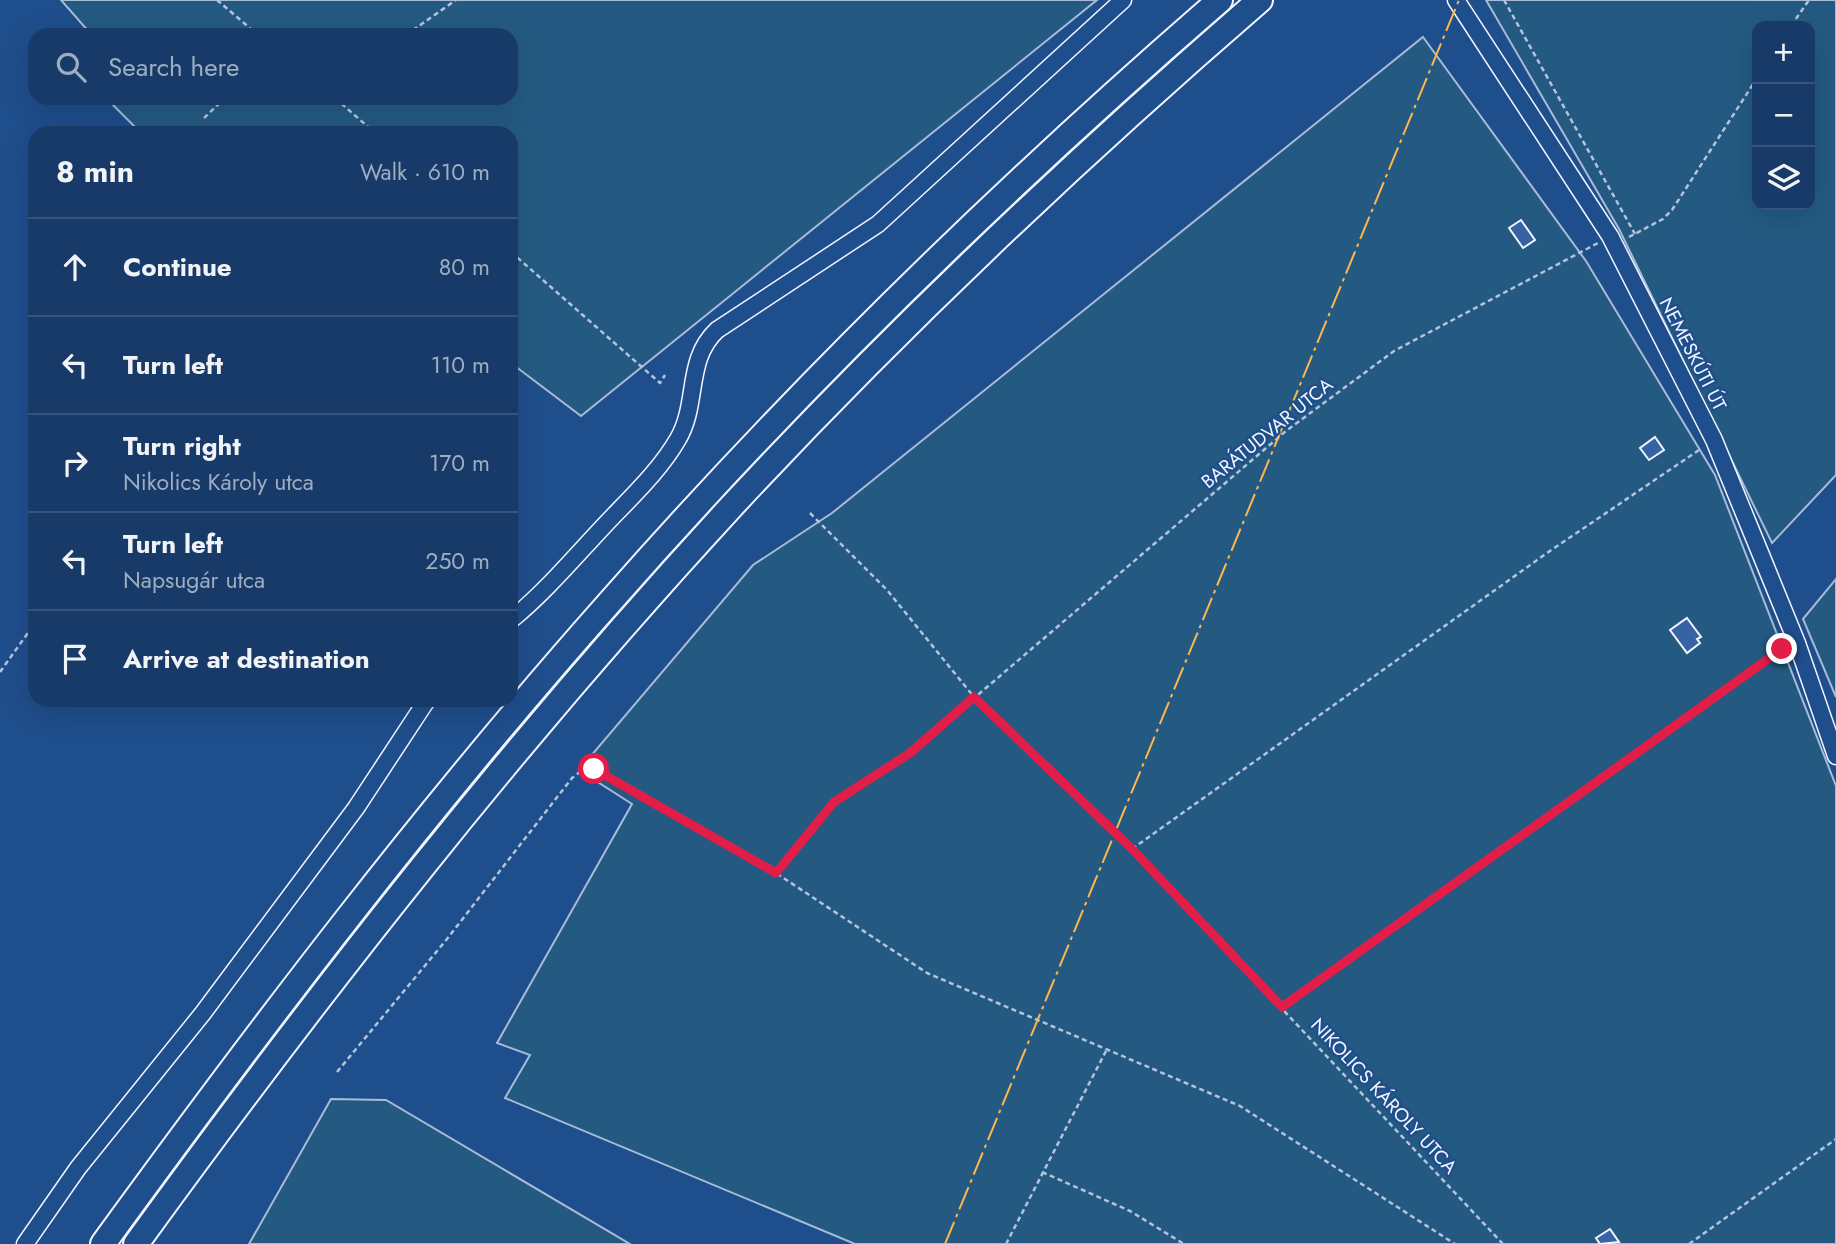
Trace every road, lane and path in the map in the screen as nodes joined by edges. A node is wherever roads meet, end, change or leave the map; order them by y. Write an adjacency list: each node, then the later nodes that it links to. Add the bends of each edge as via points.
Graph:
1 (217, 0): 10 (path)
2 (456, 0): 11 (path)
3 (1123, 0): 23 (street, via 877,224 704,342 679,438 651,475)
4 (1220, 0): 38 (highway, via 1058,144 888,306 609,602 352,914)
5 (1260, 0): 39 (highway, via 990,243 674,570 422,867)
6 (1457, 0): 18 (street, NEMESKÚTI ÚT)
7 (1504, 0): 17 (path)
8 (1809, 0): 9 (path)
9 (1794, 21)
10 (250, 28)
11 (416, 28)
12 (1753, 84): 17 (path, BARÁTUDVAR UTCA, via 1672,211)
13 (218, 105): 15 (path)
14 (343, 105): 16 (path)
15 (204, 118)
16 (367, 126)
17 (1634, 234): 18 (path, BARÁTUDVAR UTCA)
18 (1612, 240): 21 (street, NEMESKÚTI ÚT); 27 (path, BARÁTUDVAR UTCA, via 1394,351 1286,431)
19 (518, 258): 20 (path, via 660,383)
20 (665, 375)
21 (1714, 440): 25 (street, NEMESKÚTI ÚT); 30 (path, via 1547,553)
22 (810, 513): 27 (path, NIKOLICS KÁROLY UTCA, via 887,590)
23 (518, 614)
24 (28, 633): 26 (path)
25 (1797, 643): 29 (street, NEMESKÚTI ÚT); 32 (path, via 1782,649)
26 (0, 672)
27 (974, 697): 30 (path, NIKOLICS KÁROLY UTCA); 31 (path, BARÁTUDVAR UTCA, via 910,753 834,802)
28 (422, 707): 37 (street, via 356,808 78,1168)
29 (1836, 756)
30 (1132, 849): 32 (path, NIKOLICS KÁROLY UTCA)
31 (776, 873): 33 (path, via 927,973); 34 (path, via 601,772 584,769 572,778)
32 (1282, 1007): 43 (path, NIKOLICS KÁROLY UTCA)
33 (1107, 1049): 36 (path); 42 (path, via 1240,1106)
34 (337, 1072)
35 (1836, 1139): 44 (path)
36 (1042, 1171): 40 (path); 41 (path, via 1130,1211)
37 (25, 1244)
38 (103, 1244)
39 (136, 1244)
40 (1006, 1244)
41 (1184, 1244)
42 (1455, 1244)
43 (1503, 1244)
44 (1689, 1244)

